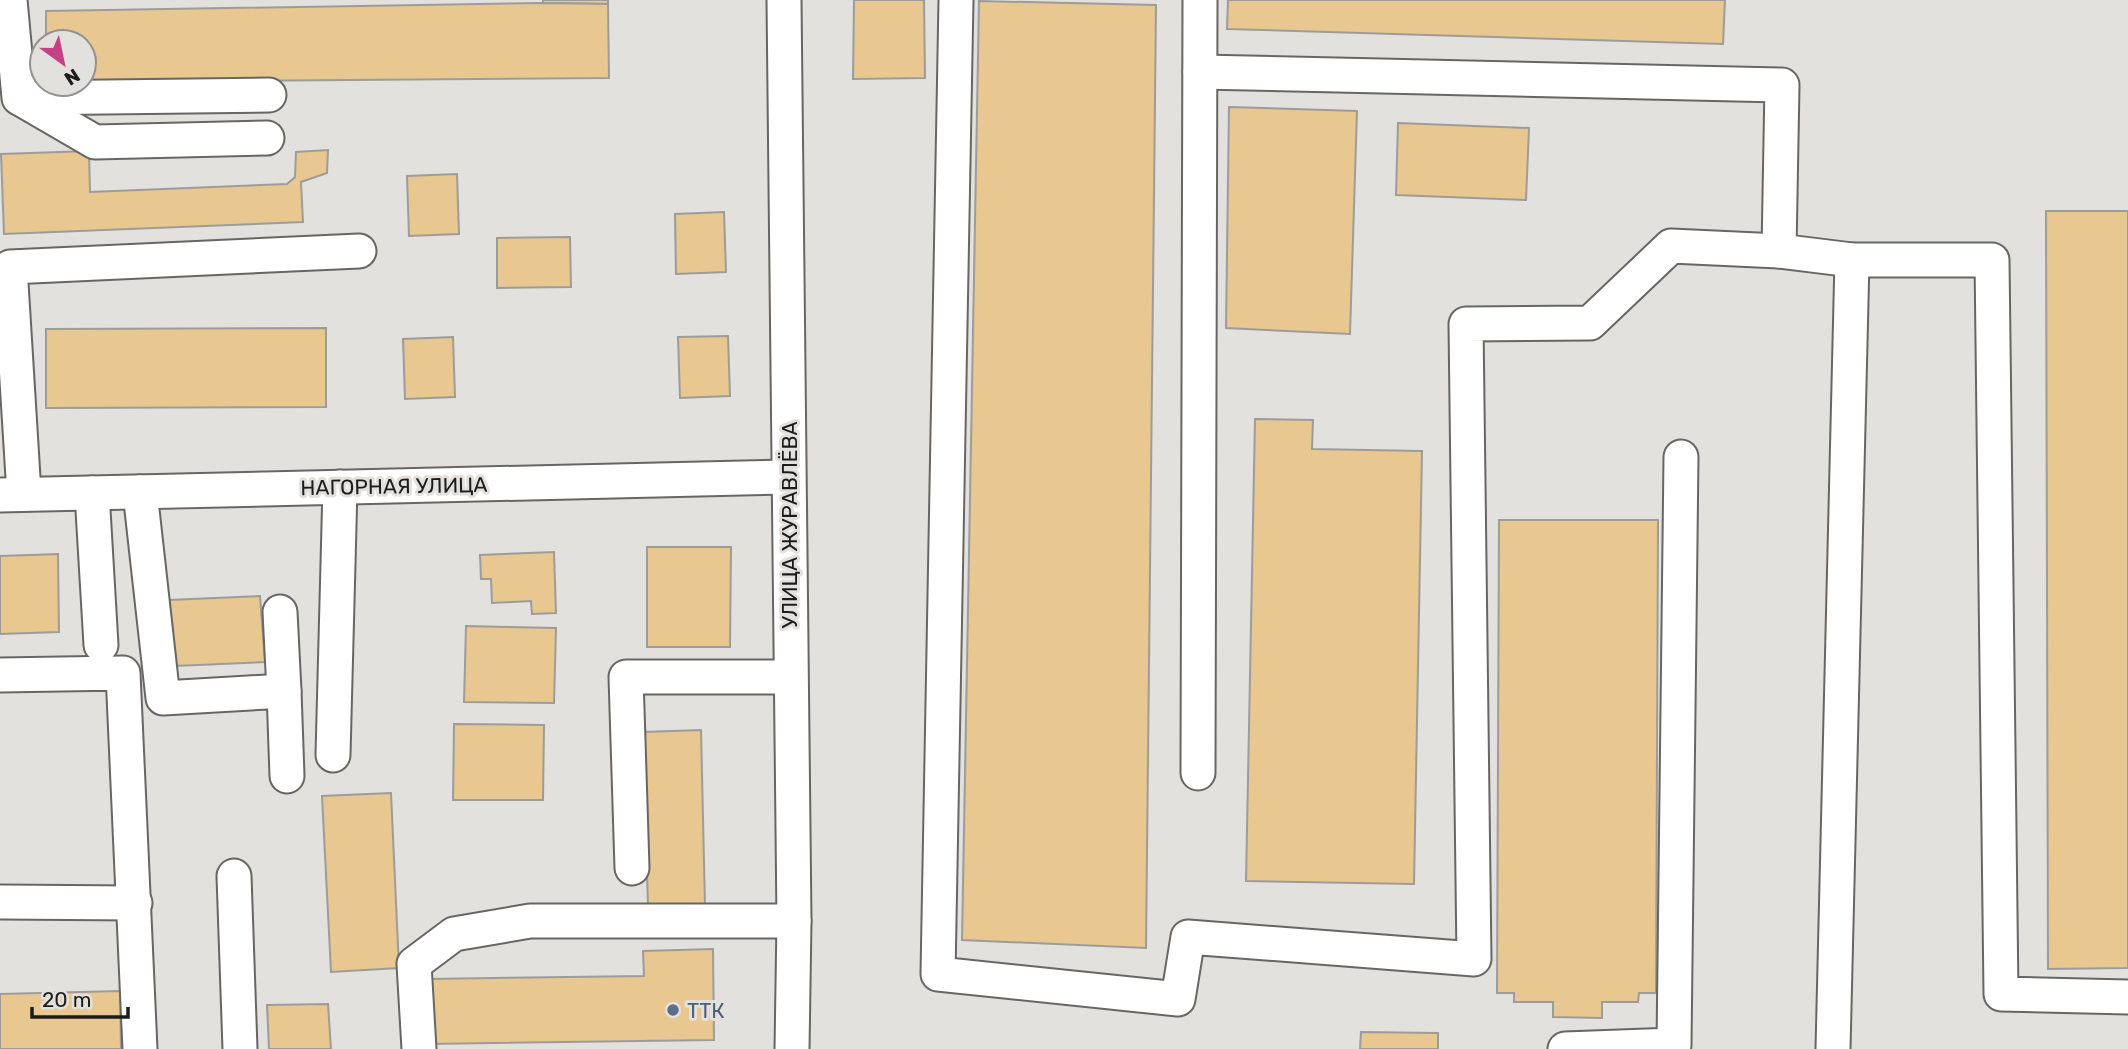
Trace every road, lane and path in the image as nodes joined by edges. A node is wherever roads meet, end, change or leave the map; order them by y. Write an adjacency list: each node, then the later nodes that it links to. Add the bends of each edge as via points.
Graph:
1 (10, 0): 7 (street)
2 (785, 0): 13 (street, УЛИЦА ЖУРАВЛЁВА)
3 (956, 0): 10 (street, via 938,974 1178,999 1188,937 1474,959 1466,324 1590,323 1671,246)
4 (1200, 0): 5 (street)
5 (1199, 72): 10 (street, via 1782,85); 24 (street)
6 (269, 95): 7 (street)
7 (19, 98): 8 (street, via 95,142)
8 (267, 138)
9 (359, 251): 17 (street, via 10,267)
10 (1779, 251): 11 (street)
11 (1852, 260): 31 (street, via 1992,260 2001,994); 37 (street)
12 (1681, 457): 36 (street, via 1674,1045)
13 (788, 477): 14 (street, НАГОРНАЯ УЛИЦА); 21 (street, УЛИЦА ЖУРАВЛЁВА)
14 (340, 487): 15 (street, НАГОРНАЯ УЛИЦА); 23 (street)
15 (141, 492): 16 (street, НАГОРНАЯ УЛИЦА); 22 (street, via 163,698)
16 (92, 493): 17 (street, НАГОРНАЯ УЛИЦА); 19 (street)
17 (12, 495)
18 (281, 612): 22 (street)
19 (101, 645)
20 (0, 675): 29 (street, via 123,673)
21 (790, 677): 26 (street, via 626,677); 30 (street, УЛИЦА ЖУРАВЛЁВА)
22 (284, 691): 25 (street)
23 (333, 755)
24 (1198, 773)
25 (287, 776)
26 (632, 868)
27 (234, 876): 33 (street)
28 (0, 902): 29 (street)
29 (135, 903): 32 (street)
30 (794, 921): 34 (street, via 530,921 454,934 414,964); 35 (street, УЛИЦА ЖУРАВЛЁВА)
31 (2128, 997)
32 (140, 1049)
33 (240, 1049)
34 (419, 1049)
35 (792, 1049)
36 (1565, 1049)
37 (1833, 1049)

